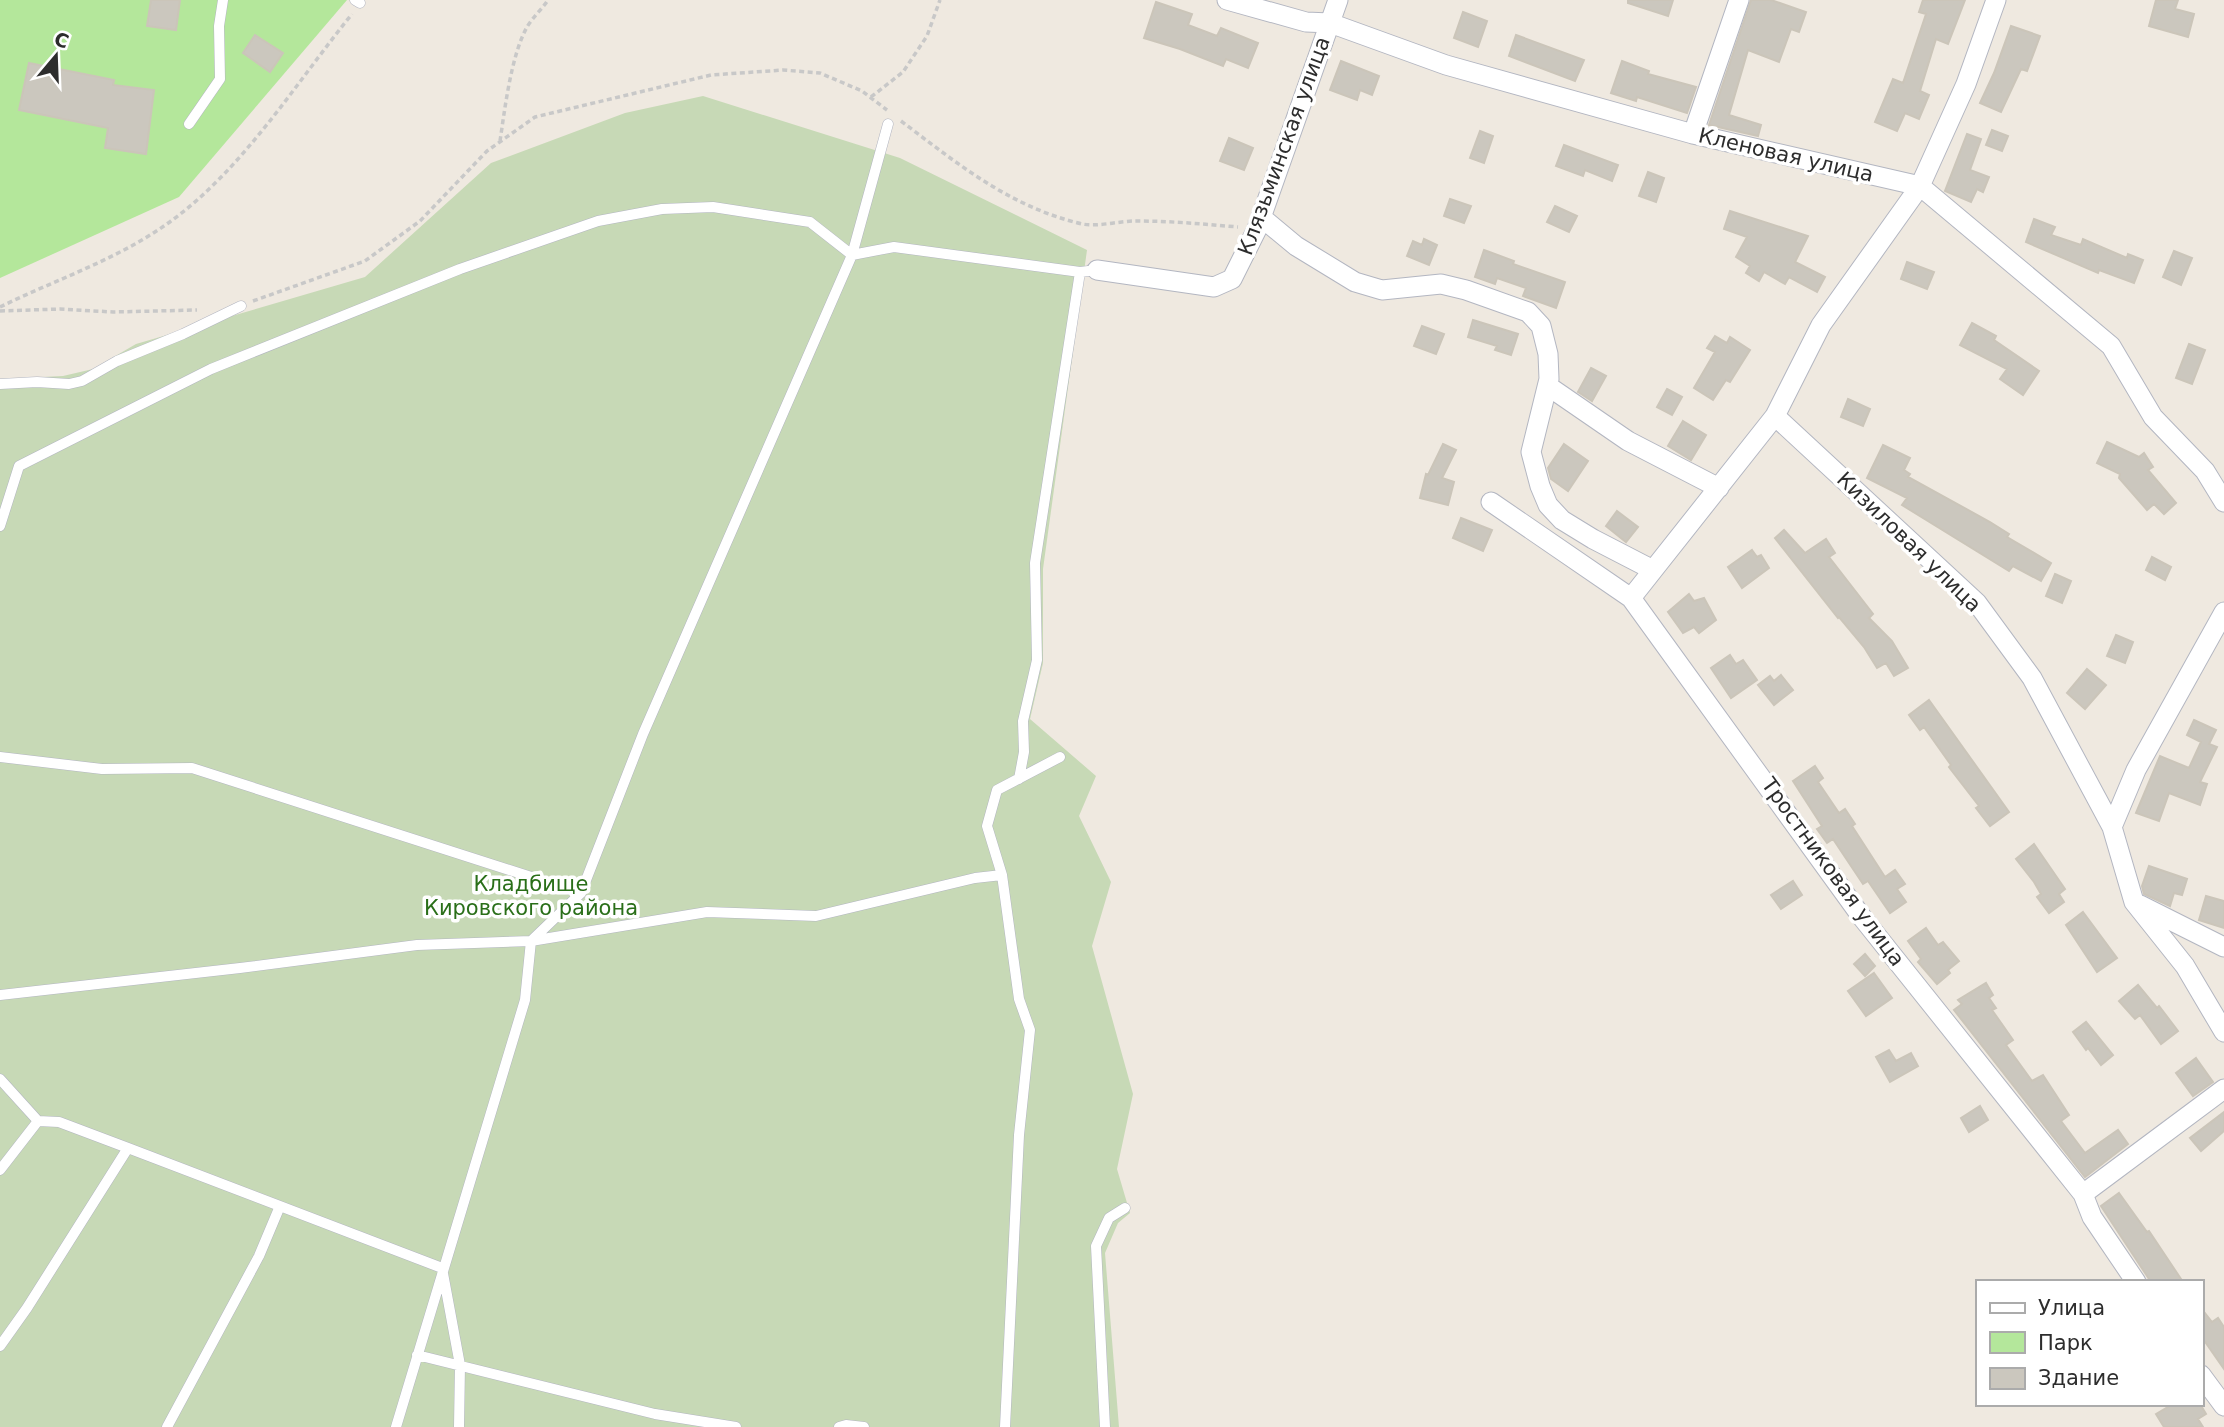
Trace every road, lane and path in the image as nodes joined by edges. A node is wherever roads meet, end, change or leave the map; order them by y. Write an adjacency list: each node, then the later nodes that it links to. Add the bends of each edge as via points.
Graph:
1 (223, 0): 11 (lane, via 220,79)
2 (548, 0): 14 (path, via 527,27 517,56)
3 (940, 0): 10 (path, via 927,36 903,72)
4 (1227, 0): 9 (street, Кленовая улица, via 1306,22)
5 (1338, 0): 9 (street, Клязьминская улица)
6 (1739, 0): 13 (street)
7 (1996, 0): 15 (street, via 1966,84)
8 (358, 2): 20 (path, via 231,169 171,221 117,254)
9 (1330, 23): 13 (street, Кленовая улица, via 1446,65); 16 (street, Клязьминская улица)
10 (871, 97): 14 (path, via 820,73 711,75 535,117); 16 (path, via 980,181 1028,207 1085,225 1123,221)
11 (189, 124)
12 (888, 124): 17 (lane)
13 (1693, 134): 15 (street, Кленовая улица)
14 (500, 142): 19 (path, via 420,222 365,261)
15 (1920, 186): 24 (street, via 1821,325); 27 (street, Кленовая улица, via 2111,346 2153,417 2205,471)
16 (1259, 223): 18 (street, Клязьминская улица, via 1232,279 1214,287); 23 (street, via 1355,282 1382,290 1441,284 1528,313 1541,326 1548,354)
17 (852, 255): 18 (lane, via 894,247); 28 (lane, via 810,222 713,207 662,209 598,221 460,269 212,369 19,466); 37 (lane, via 643,734)
18 (1088, 271): 34 (lane, via 1035,563 1037,660 1023,721)
19 (241, 306): 22 (lane, via 117,360 82,381)
20 (0, 309): 21 (path, via 113,313)
21 (203, 309)
22 (0, 384)
23 (1548, 386): 25 (street, via 1628,442); 29 (street, via 1531,452 1548,505 1562,520)
24 (1775, 416): 25 (street); 35 (street, Кизиловая улица, via 1978,603 2032,678)
25 (1719, 488): 29 (street)
26 (1491, 502): 30 (street, Тростниковая улица)
27 (2224, 502)
28 (0, 526)
29 (1653, 570): 30 (street)
30 (1631, 598): 48 (street, Тростниковая улица, via 1861,916)
31 (2224, 612): 35 (street, via 2136,770)
32 (0, 757): 37 (lane, via 102,769 192,768)
33 (1060, 757): 34 (lane)
34 (1019, 779): 36 (lane, via 997,790 987,826)
35 (2112, 827): 38 (street, Кизиловая улица)
36 (1002, 875): 39 (lane, via 816,916 707,912); 64 (lane, via 1018,999 1030,1030 1019,1135)
37 (582, 893): 39 (lane)
38 (2134, 902): 40 (street); 42 (street, Кизиловая улица, via 2185,966)
39 (531, 941): 41 (lane, via 417,945); 51 (lane, via 524,1000)
40 (2224, 947)
41 (0, 995)
42 (2224, 1032)
43 (0, 1079): 45 (lane)
44 (2224, 1089): 48 (street)
45 (38, 1121): 46 (lane, via 59,1122); 47 (lane)
46 (128, 1149): 49 (lane); 53 (lane)
47 (0, 1170)
48 (2083, 1194): 52 (street, Тростниковая улица, via 2092,1217)
49 (280, 1206): 51 (lane); 58 (lane, via 259,1256)
50 (1125, 1208): 65 (lane, via 1109,1217 1097,1246)
51 (442, 1268): 54 (lane); 55 (lane)
52 (2135, 1280)
53 (0, 1346)
54 (417, 1355): 55 (lane); 59 (lane)
55 (460, 1365): 60 (lane); 61 (lane, via 654,1415)
56 (2203, 1379): 57 (street)
57 (2224, 1406)
58 (167, 1427)
59 (396, 1427)
60 (459, 1427)
61 (736, 1427)
62 (839, 1427): 63 (lane)
63 (864, 1427)
64 (1005, 1427)
65 (1105, 1427)

